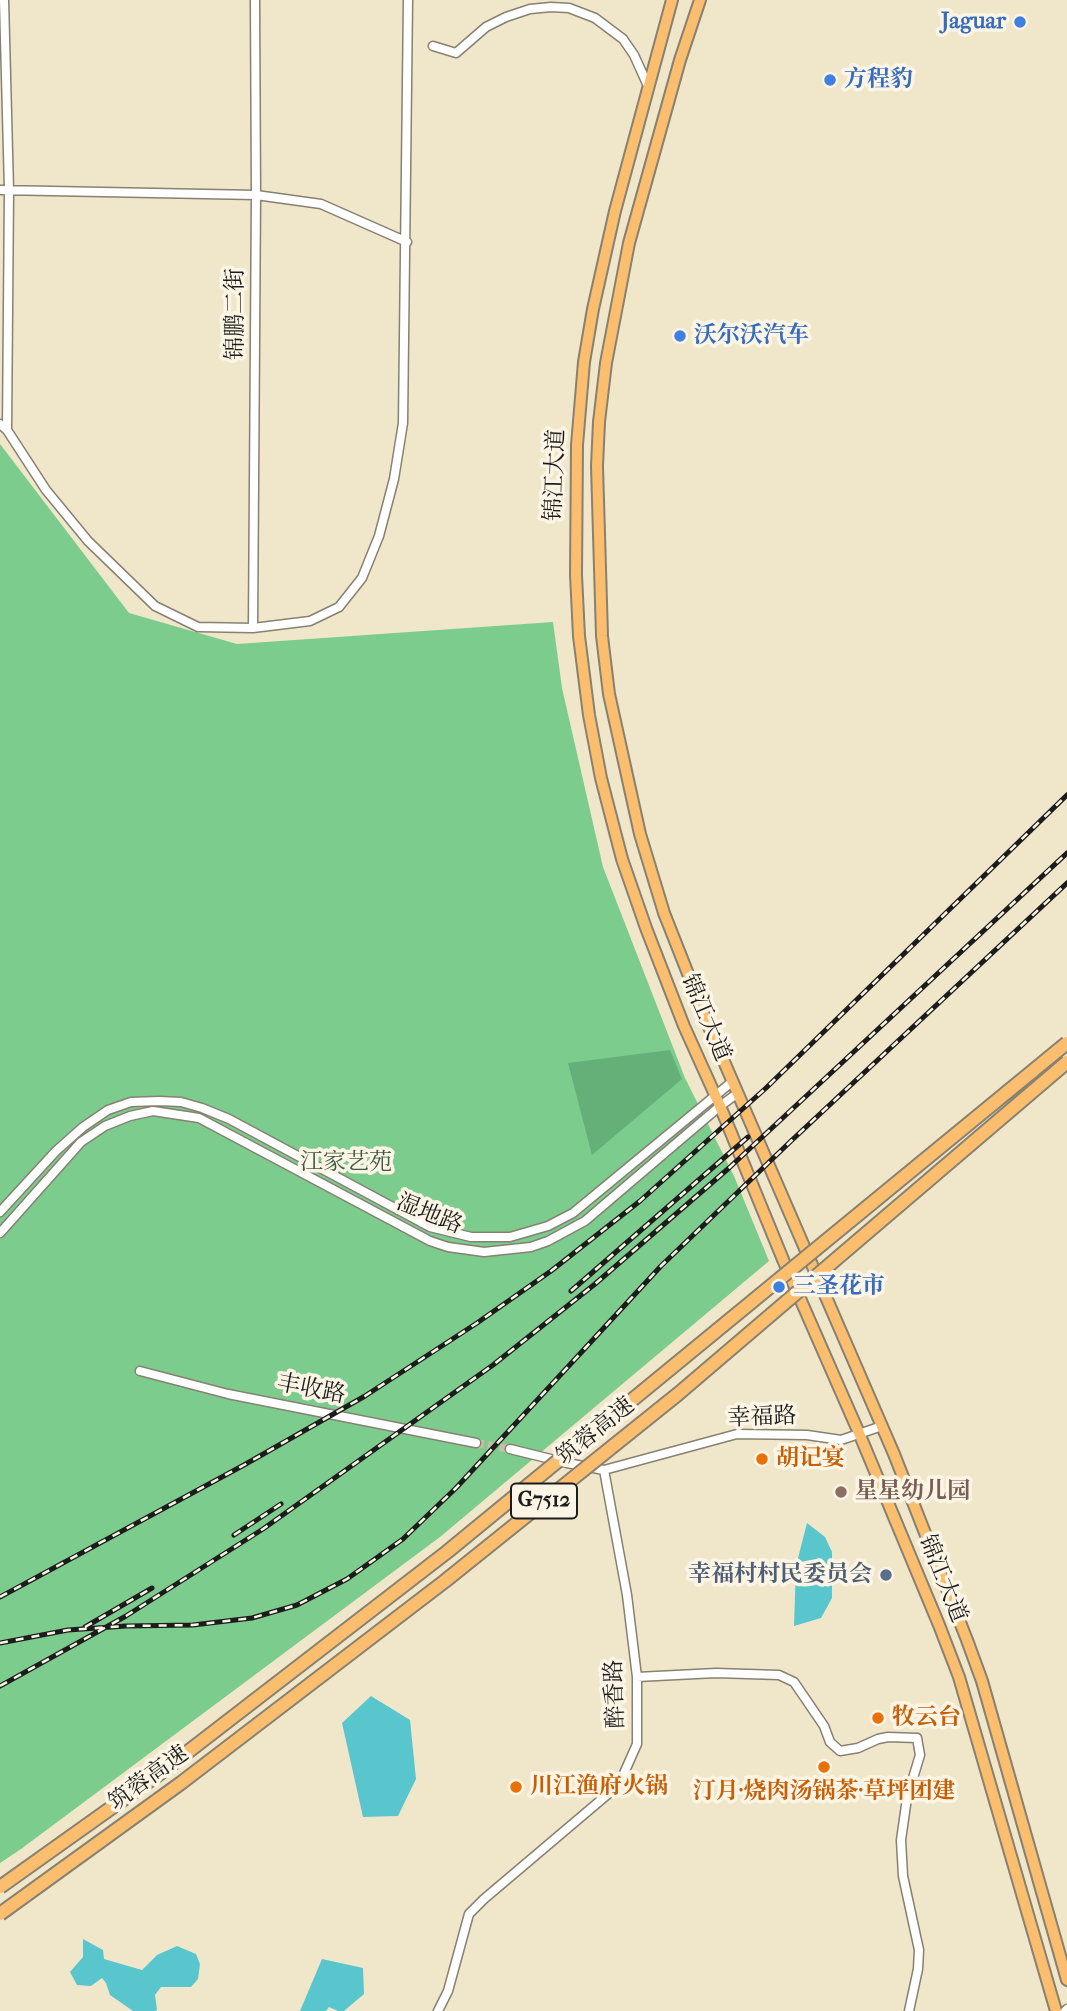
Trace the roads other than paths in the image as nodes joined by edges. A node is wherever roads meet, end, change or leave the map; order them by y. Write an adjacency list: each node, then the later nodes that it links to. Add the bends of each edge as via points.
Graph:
1 (4, 0): 8 (street)
2 (255, 0): 9 (street, 锦鹏二街)
3 (408, 0): 10 (street)
4 (672, 0): 7 (main road, 锦江大道)
5 (700, 0): 15 (main road, 锦江大道, via 629,243 608,350 597,466 599,553 609,694 640,835 664,913)
6 (433, 46): 7 (street, via 456,53 486,27 506,18 530,9 569,8 595,18 623,39)
7 (649, 88): 17 (main road, 锦江大道, via 610,232 584,362 576,457 579,636 601,778 622,859 650,940)
8 (4, 190): 9 (street); 11 (street)
9 (256, 194): 10 (street, via 321,204); 12 (street, 锦鹏二街)
10 (407, 242): 12 (street, via 403,423 379,536 362,578 339,607 310,621)
11 (4, 427): 12 (street, via 46,490 88,541 155,606 198,627)
12 (253, 628)
13 (1067, 1043): 32 (highway, 筑蓉高速 / G7512, bridge, via 447,1552 163,1771)
14 (1067, 1062): 33 (highway, 筑蓉高速 / G7512, bridge, via 678,1394 445,1581 181,1783)
15 (733, 1081): 16 (main road, 锦江大道); 17 (street, 湿地路)
16 (738, 1093): 19 (street, 湿地路); 26 (main road, 锦江大道)
17 (715, 1095): 19 (main road, 锦江大道); 21 (street, 湿地路, via 573,1213 510,1237 471,1237 429,1227)
18 (174, 1102): 20 (street); 21 (street, 湿地路, via 229,1119); 23 (street, 湿地路, via 131,1102 108,1110 56,1152)
19 (720, 1106): 22 (street, 湿地路, via 585,1221 531,1247 484,1252 448,1247); 27 (main road, 锦江大道)
20 (176, 1113): 22 (street, 湿地路, via 199,1118); 24 (street, 湿地路, via 130,1116 81,1142)
21 (359, 1190): 22 (street)
22 (353, 1201)
23 (0, 1212)
24 (0, 1233)
25 (140, 1371): 28 (street, 丰收路, via 228,1394)
26 (881, 1426): 27 (street, 幸福路); 34 (main road, 锦江大道, via 982,1681)
27 (859, 1433): 30 (street, 幸福路, via 841,1440 737,1434); 37 (main road, 锦江大道, via 959,1677)
28 (476, 1443)
29 (510, 1450): 30 (street)
30 (604, 1469): 31 (street, 醉香路)
31 (637, 1677): 35 (street, 醉香路, via 637,1744 621,1780 469,1914); 36 (street, via 779,1675 794,1682 840,1751 888,1737 917,1738 920,1755 901,1840 919,1950)
32 (0, 1887)
33 (0, 1914)
34 (1067, 1980)
35 (438, 2011)
36 (909, 2011)
37 (1056, 2011)

